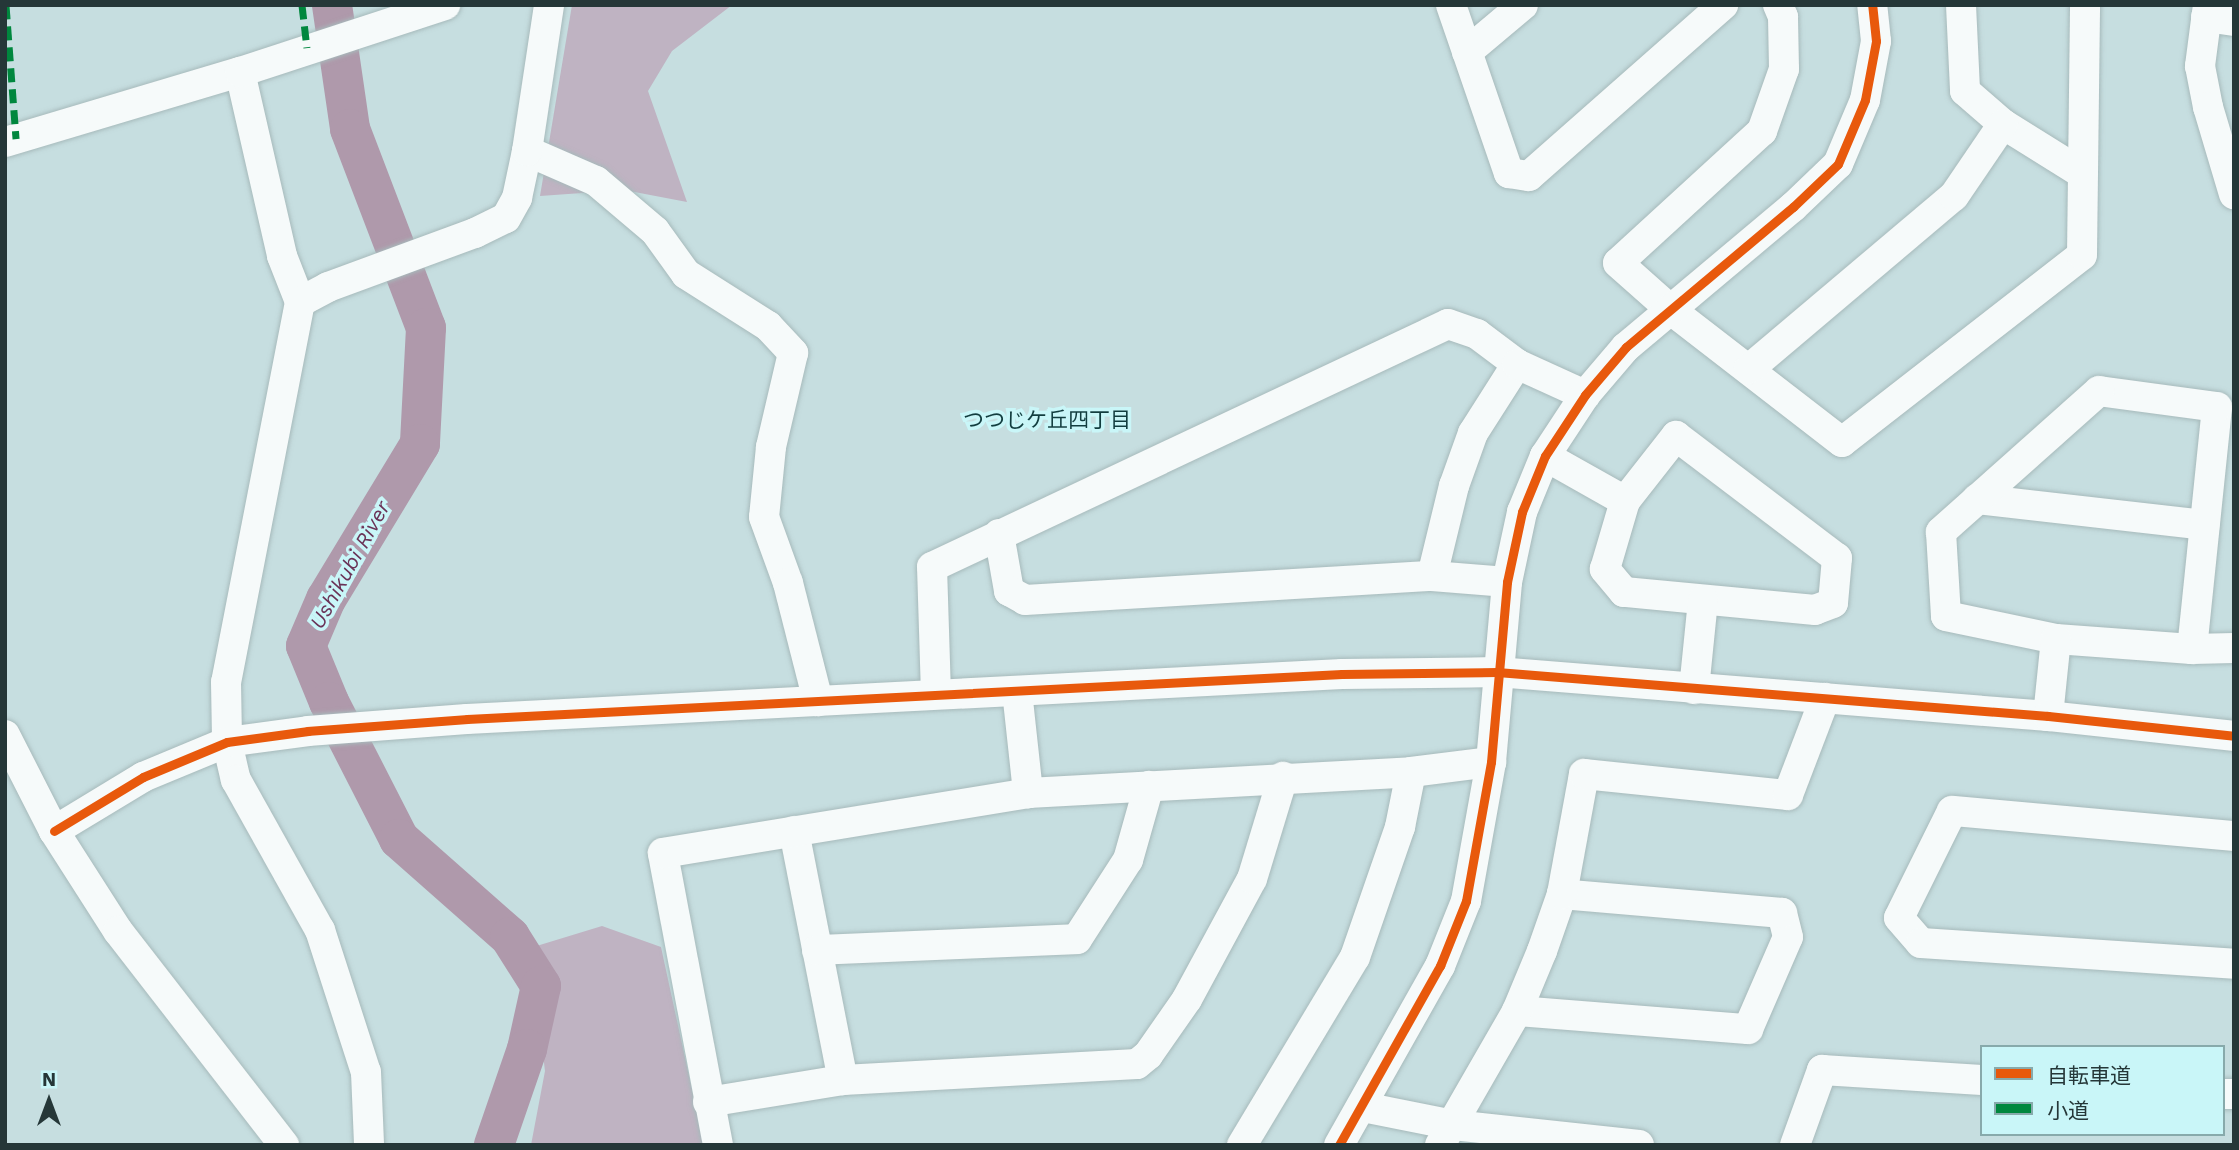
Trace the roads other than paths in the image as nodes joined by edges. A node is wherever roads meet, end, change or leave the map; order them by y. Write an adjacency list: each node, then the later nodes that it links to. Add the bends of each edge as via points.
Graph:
1 (445, 5): 12 (street)
2 (549, 5): 15 (street)
3 (1451, 5): 11 (street)
4 (1523, 5): 11 (street)
5 (1723, 5): 11 (street, via 1529,176 1509,173)
6 (1778, 5): 20 (street, via 1783,17 1784,68 1762,131 1618,263)
7 (1872, 5): 20 (street, via 1876,41 1865,100 1838,164)
8 (1961, 5): 13 (street, via 1965,92)
9 (2085, 5): 17 (street)
10 (2216, 14): 16 (street, via 2200,66)
11 (1466, 52)
12 (240, 72): 14 (street); 19 (street, via 282,256)
13 (2003, 124): 17 (street); 22 (street, via 1954,196)
14 (5, 142)
15 (527, 151): 19 (street, via 517,198 506,218); 40 (street, via 596,181 656,231 686,274 768,326 793,353 771,447 764,517 789,583)
16 (2228, 163): 18 (street)
17 (2083, 174): 22 (street, via 2082,255 1842,442)
18 (2234, 194)
19 (300, 302): 44 (street, via 226,682)
20 (1671, 310): 22 (street); 23 (street, via 1626,347)
21 (1517, 364): 23 (street); 28 (street, via 1477,334 1448,324); 29 (street, via 1474,433 1454,486)
22 (1749, 369)
23 (1585, 395): 24 (street)
24 (1545, 456): 26 (street); 30 (street, via 1522,512)
25 (1977, 499): 27 (street); 27 (street, via 2099,391 2217,407); 32 (street, via 1941,532 1946,616)
26 (1625, 501): 31 (street, via 1605,569 1625,592); 31 (street, via 1676,436 1837,558 1833,603 1815,610)
27 (2205, 525): 34 (street)
28 (999, 534): 29 (street, via 1009,592 1025,600); 38 (street, via 932,567)
29 (1432, 576): 30 (street)
30 (1507, 582): 35 (street)
31 (1703, 600): 36 (street)
32 (2056, 639): 34 (street); 41 (street)
33 (2234, 648): 34 (street)
34 (2192, 649)
35 (1497, 672): 36 (street); 37 (street, via 1342,674); 45 (street)
36 (1694, 689): 39 (street)
37 (1017, 691): 38 (street); 49 (street)
38 (936, 694): 40 (street)
39 (1825, 698): 41 (street); 53 (street, via 1788,795 1584,774)
40 (818, 701): 44 (street, via 396,724)
41 (2048, 716): 43 (street)
42 (5, 735): 50 (street)
43 (2234, 736)
44 (227, 742): 50 (street, via 143,777); 63 (street, via 236,780 320,930 366,1072)
45 (1491, 762): 46 (street); 60 (street, via 1466,901 1440,966)
46 (1411, 772): 47 (street); 65 (street, via 1400,827 1355,957)
47 (1283, 777): 48 (street); 57 (street, via 1252,879 1187,999 1137,1064)
48 (1149, 786): 49 (street); 54 (street, via 1128,860 1077,939)
49 (1028, 793): 51 (street)
50 (54, 831): 62 (street, via 118,931)
51 (794, 831): 54 (street); 59 (street, via 663,853)
52 (2234, 836): 55 (street, via 1952,811 1899,918 1921,943)
53 (1562, 894): 56 (street); 56 (street, via 1782,914 1788,937 1748,1029)
54 (817, 950): 57 (street)
55 (2234, 964)
56 (1517, 1011): 61 (street)
57 (843, 1080): 59 (street)
58 (1980, 1080): 68 (street, via 1822,1070)
59 (708, 1102): 64 (street)
60 (1363, 1107): 61 (street); 66 (street)
61 (1447, 1135): 67 (street)
62 (284, 1145)
63 (369, 1145)
64 (718, 1145)
65 (1242, 1145)
66 (1339, 1145)
67 (1639, 1145)
68 (1795, 1145)

